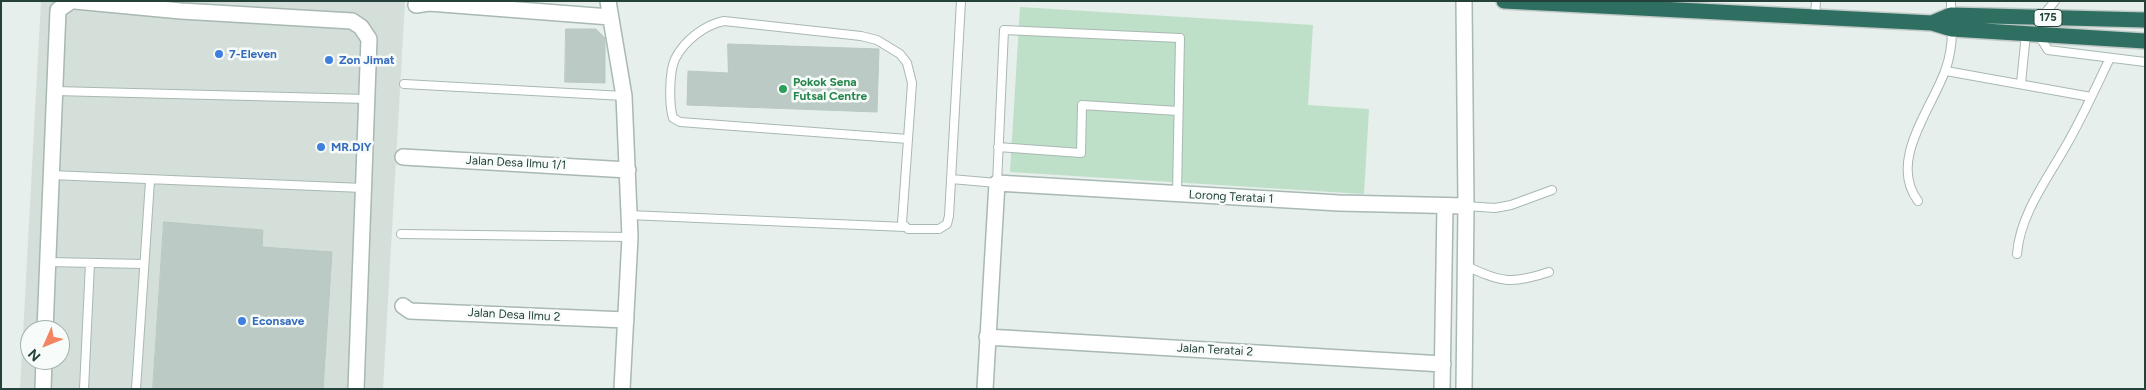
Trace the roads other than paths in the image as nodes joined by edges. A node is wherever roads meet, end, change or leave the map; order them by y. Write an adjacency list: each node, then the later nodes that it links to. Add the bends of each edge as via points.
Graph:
1 (73, 1): 13 (street); 28 (street, via 58,10)
2 (209, 1): 13 (street)
3 (228, 1): 14 (street)
4 (608, 1): 16 (street)
5 (960, 1): 38 (lane)
6 (1464, 1): 46 (street)
7 (1504, 1): 11 (highway, 175)
8 (1816, 1): 17 (lane)
9 (2054, 1): 18 (lane)
10 (416, 6): 16 (street, via 429,3)
11 (1677, 6): 12 (highway, 175)
12 (1737, 7): 17 (highway, 175)
13 (195, 12): 14 (street)
14 (248, 15): 31 (street, via 345,20 358,24 369,39)
15 (1952, 15): 17 (highway, 175, via 1932,23); 18 (highway, 175); 20 (highway, 175); 25 (lane)
16 (610, 17): 29 (street)
17 (1815, 18)
18 (2041, 18): 19 (highway, 175)
19 (2145, 20)
20 (2026, 34): 21 (highway, 175); 27 (lane)
21 (2041, 35): 22 (highway, 175); 23 (lane, via 2048,50)
22 (2145, 40)
23 (2110, 58): 24 (lane); 30 (lane)
24 (2145, 62)
25 (1946, 71): 27 (lane); 44 (lane, via 1909,151 1910,191)
26 (404, 84): 29 (lane)
27 (2021, 84): 30 (lane)
28 (55, 91): 31 (lane); 37 (street)
29 (624, 96): 36 (street)
30 (2091, 97): 51 (lane, via 2026,217 2018,239)
31 (367, 98): 41 (street)
32 (1178, 111): 34 (lane, via 1082,105 1081,153); 34 (lane, via 1180,38 1004,30); 43 (lane)
33 (908, 138): 33 (lane, via 911,73 900,54 877,40 724,21 707,26 698,33 673,66 670,108 673,118 680,122); 48 (lane, via 902,218)
34 (998, 147): 40 (lane)
35 (403, 157): 36 (street, Jalan Desa Ilmu 1/1)
36 (628, 170): 47 (street)
37 (51, 175): 39 (lane); 52 (street)
38 (951, 179): 40 (lane); 48 (lane, via 949,216 945,226 939,229)
39 (150, 181): 41 (lane); 54 (lane)
40 (996, 183): 43 (street, Lorong Teratai 1); 60 (street)
41 (363, 188): 66 (street)
42 (1552, 190): 46 (lane, via 1495,208)
43 (1177, 193): 45 (street, Lorong Teratai 1)
44 (1918, 201)
45 (1445, 206): 46 (street, Lorong Teratai 1); 61 (street)
46 (1466, 206): 55 (street)
47 (629, 215): 48 (lane); 50 (street)
48 (905, 227)
49 (401, 234): 50 (lane)
50 (630, 237): 59 (street)
51 (2017, 254)
52 (48, 262): 53 (lane); 58 (street)
53 (90, 263): 54 (lane); 64 (lane)
54 (144, 264): 65 (lane)
55 (1464, 264): 56 (lane, via 1506,281 1524,280); 70 (street)
56 (1549, 272)
57 (403, 306): 59 (street, Jalan Desa Ilmu 2, via 410,311)
58 (45, 320)
59 (626, 320): 67 (street)
60 (987, 337): 61 (street, Jalan Teratai 2); 68 (street)
61 (1443, 364): 69 (street)
62 (44, 370): 63 (street)
63 (43, 389)
64 (84, 389)
65 (136, 389)
66 (356, 389)
67 (622, 389)
68 (985, 389)
69 (1442, 389)
70 (1464, 389)

